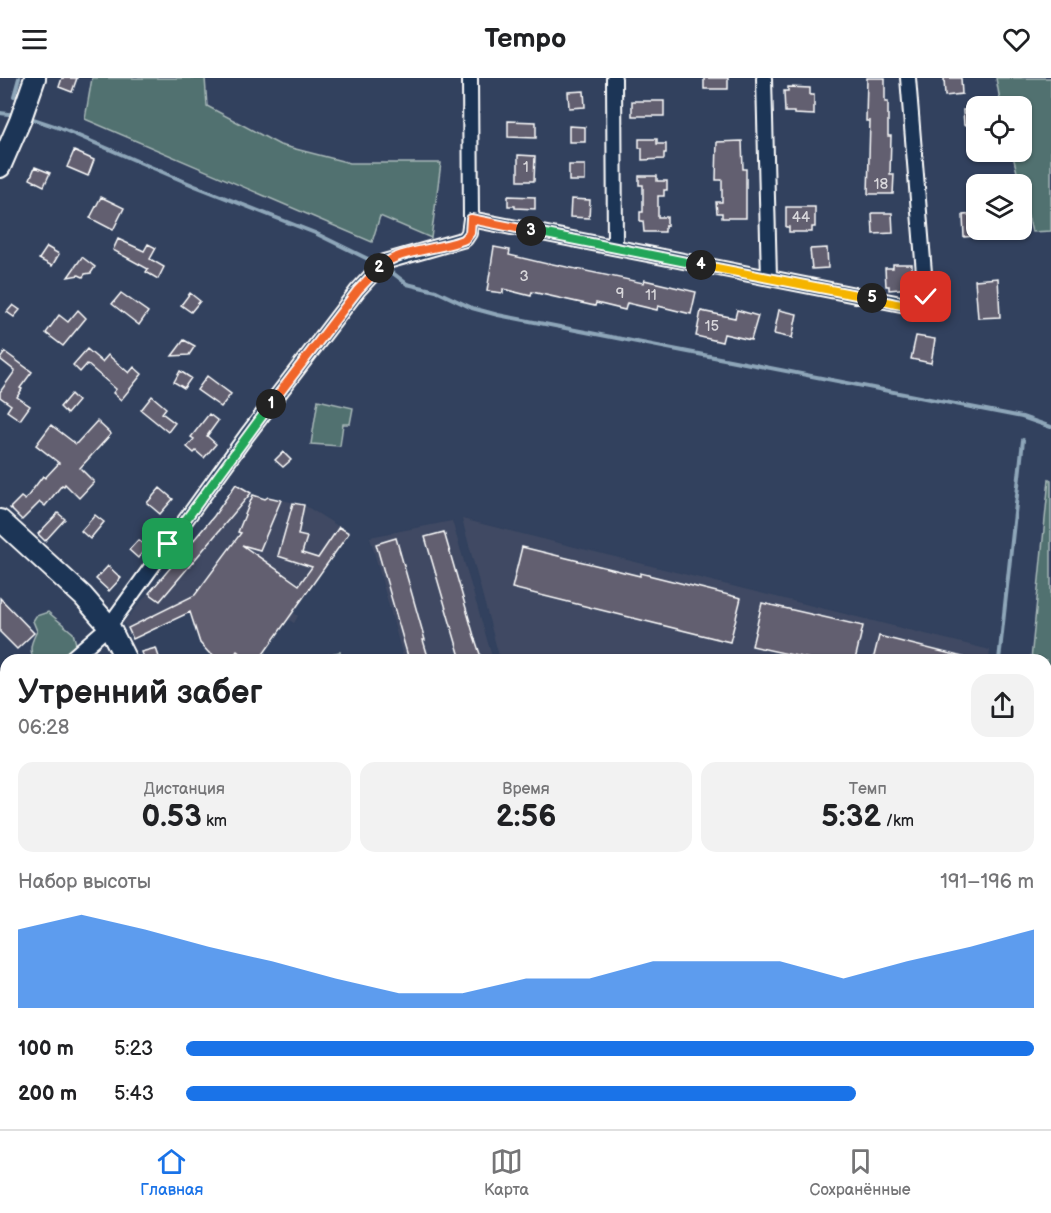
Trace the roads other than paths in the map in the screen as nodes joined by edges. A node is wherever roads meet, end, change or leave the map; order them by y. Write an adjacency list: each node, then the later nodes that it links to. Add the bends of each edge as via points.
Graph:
1 (35, 78): 6 (main road)
2 (470, 78): 7 (street)
3 (614, 78): 8 (street)
4 (764, 78): 9 (street)
5 (908, 78): 9 (street, via 926,297 911,306)
6 (0, 166)
7 (471, 219): 8 (street); 11 (street, via 470,233 465,239 384,262 358,290)
8 (615, 247): 9 (street)
9 (769, 278)
10 (0, 520): 11 (main road, via 83,596)
11 (109, 626): 12 (street); 13 (main road)
12 (76, 654)
13 (123, 654)

